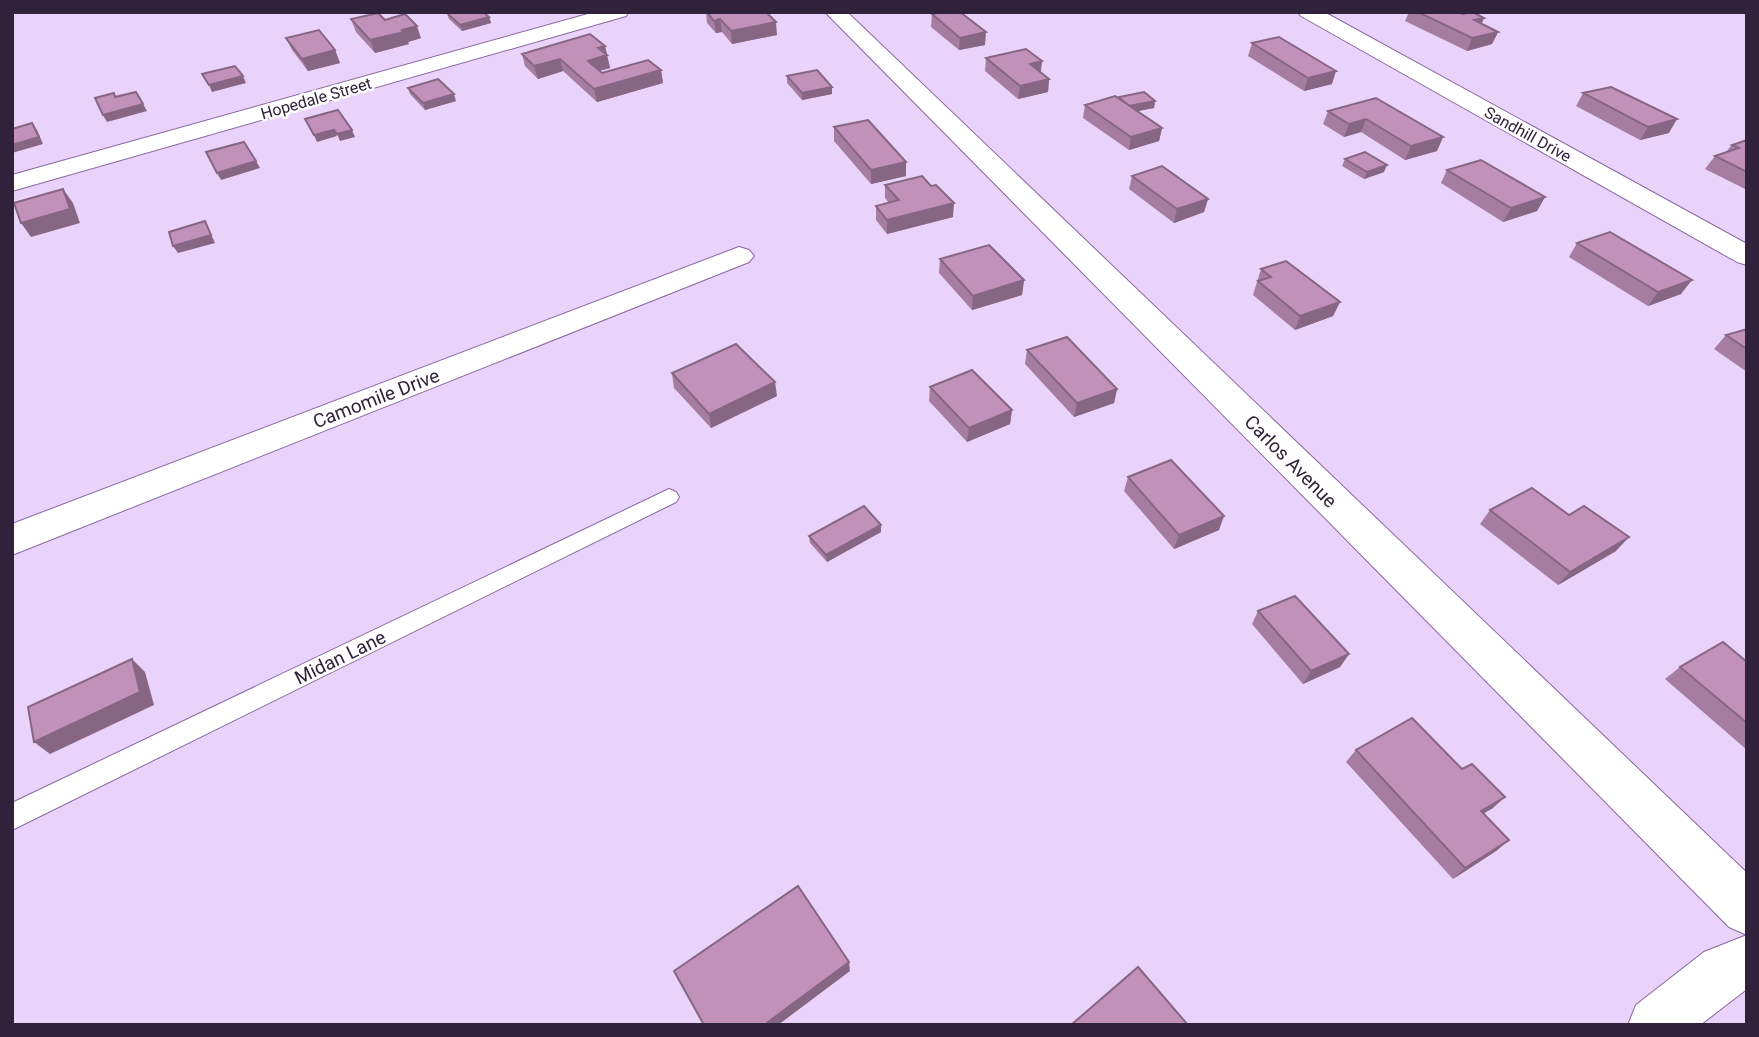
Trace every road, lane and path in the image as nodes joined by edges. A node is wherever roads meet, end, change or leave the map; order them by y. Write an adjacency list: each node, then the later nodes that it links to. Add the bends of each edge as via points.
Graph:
1 (619, 12): 4 (street, Hopedale Street)
2 (835, 12): 10 (street, Carlos Avenue)
3 (1308, 12): 6 (street, Sandhill Drive)
4 (12, 183)
5 (739, 256): 8 (street, Camomile Drive)
6 (1747, 256)
7 (669, 497): 9 (lane, Midan Lane)
8 (12, 540)
9 (12, 817)
10 (1747, 909)
11 (1747, 962): 12 (street, via 1723,971)
12 (1656, 1025)

